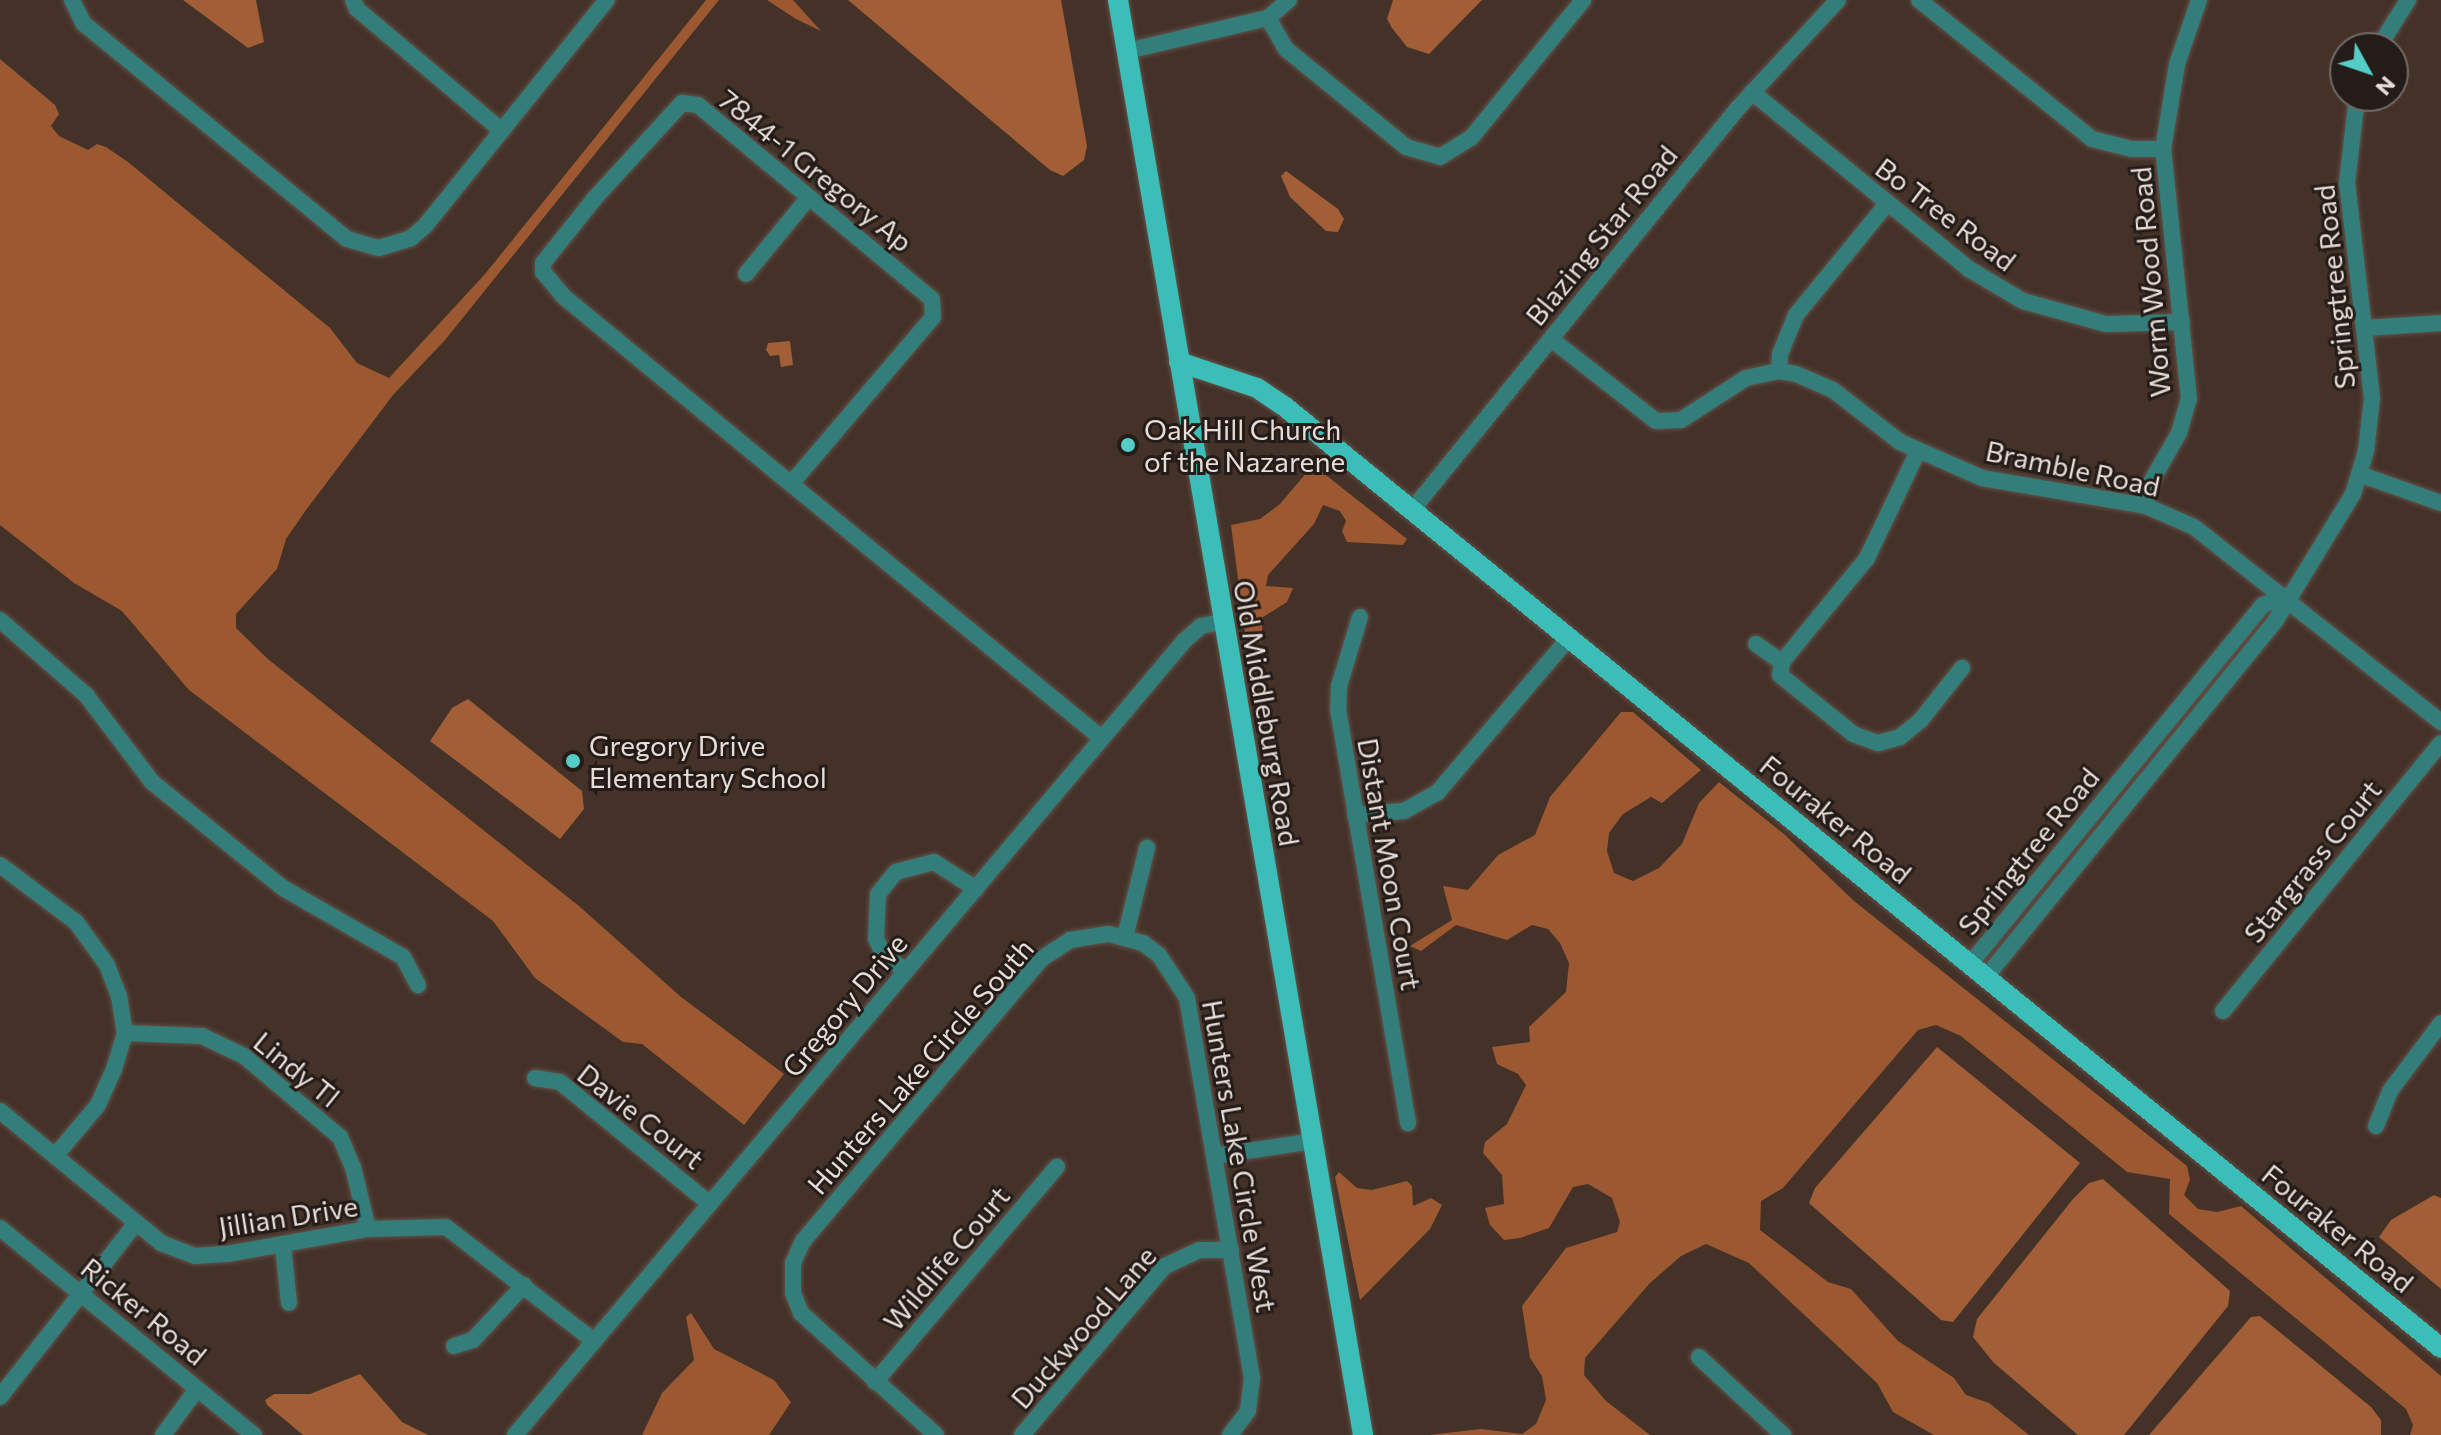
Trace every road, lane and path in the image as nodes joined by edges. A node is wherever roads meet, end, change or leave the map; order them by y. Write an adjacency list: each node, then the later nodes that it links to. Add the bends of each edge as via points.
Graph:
1 (72, 0): 16 (street, via 83,23 347,239 363,245 379,248 411,238)
2 (353, 0): 16 (street, via 357,9)
3 (607, 0): 16 (street)
4 (1118, 0): 13 (main road, Old Middleburg Road)
5 (1289, 0): 11 (street)
6 (1583, 0): 11 (street, via 1471,138 1440,157 1423,156 1286,49)
7 (1838, 0): 14 (street, Blazing Star Road)
8 (1919, 0): 17 (street, via 2083,134 2132,149)
9 (2199, 0): 17 (street, Worm Wood Road, via 2177,64)
10 (2408, 0): 12 (street)
11 (1268, 18): 13 (street)
12 (2388, 32)
13 (1127, 51): 25 (main road, Old Middleburg Road)
14 (1752, 92): 19 (street, Bo Tree Road); 24 (street, Blazing Star Road)
15 (2355, 112): 23 (street, Springtree Road, via 2347,183)
16 (502, 131)
17 (2163, 149): 21 (street, Worm Wood Road)
18 (809, 197): 20 (street); 29 (street, 7844-1 Gregory Ap, via 932,299 935,310 840,432); 29 (street, 7844-1 Gregory Ap, via 698,105 682,103 543,263 549,283 564,297)
19 (1887, 204): 21 (street, Bo Tree Road, via 1976,274 2023,301 2106,324); 26 (street, via 1796,315)
20 (746, 274)
21 (2182, 322): 31 (street, Worm Wood Road, via 2190,375 2187,410 2155,471)
22 (2441, 323): 23 (street)
23 (2366, 328): 28 (street, Springtree Road, via 2371,407)
24 (1551, 339): 26 (street, via 1656,421 1681,420 1746,378); 32 (street, Blazing Star Road)
25 (1179, 362): 32 (main road, Fouraker Road, via 1222,374 1275,400); 36 (main road, Old Middleburg Road)
26 (1779, 371): 27 (street, Bramble Road, via 1824,385)
27 (1918, 451): 31 (street, Bramble Road, via 1982,478 2029,490); 39 (street, via 1867,558)
28 (2359, 474): 30 (street); 33 (street, Springtree Road, via 2337,526)
29 (791, 484): 42 (street, 7844-1 Gregory Ap)
30 (2441, 503)
31 (2146, 506): 33 (street, Bramble Road, via 2219,542)
32 (1412, 510): 37 (main road, Fouraker Road)
33 (2287, 596): 41 (street, Bramble Road); 49 (street, Springtree Road, via 2263,605); 51 (street, Springtree Road, via 2276,620)
34 (1360, 617): 44 (street, Distant Moon Court, via 1337,699)
35 (0, 620): 52 (street, via 86,695 152,782 283,888 403,957)
36 (1222, 622): 42 (street, Gregory Drive, via 1201,626 1184,641); 60 (main road, Old Middleburg Road)
37 (1569, 638): 44 (street, via 1437,793 1404,811); 49 (main road, Fouraker Road)
38 (1756, 644): 39 (street)
39 (1782, 662): 40 (street, via 1780,675 1853,734 1878,743 1900,737 1920,721)
40 (1962, 668)
41 (2441, 722)
42 (1101, 738): 47 (street, Gregory Drive)
43 (2441, 743): 53 (street, Stargrass Court)
44 (1355, 815): 58 (street, Distant Moon Court)
45 (1147, 848): 48 (street)
46 (0, 865): 55 (street, via 93,941 115,986)
47 (976, 889): 50 (street, Gregory Drive); 50 (street, via 934,862 896,872 878,894 876,938 883,954)
48 (1125, 937): 62 (street, Hunters Lake Circle West, via 1159,955 1182,985); 77 (street, Hunters Lake Circle South, via 1086,935 1041,959 803,1241 791,1281 806,1319)
49 (1970, 964): 51 (main road, Fouraker Road)
50 (906, 971): 64 (street, Gregory Drive)
51 (1986, 977): 75 (main road, Fouraker Road)
52 (418, 985)
53 (2223, 1011)
54 (2441, 1023): 59 (street, via 2390,1091)
55 (125, 1033): 61 (street, via 98,1105); 67 (street, Lindy Tl, via 202,1036 244,1056 340,1137)
56 (535, 1078): 64 (street, Davie Court, via 560,1082)
57 (0, 1111): 61 (street, Jillian Drive)
58 (1408, 1123)
59 (2376, 1126)
60 (1313, 1141): 62 (street); 86 (main road, Old Middleburg Road)
61 (55, 1156): 65 (street, Jillian Drive)
62 (1215, 1156): 69 (street, Hunters Lake Circle West)
63 (1057, 1167): 77 (street, Wildlife Court)
64 (710, 1204): 73 (street, Gregory Drive)
65 (135, 1224): 68 (street, Jillian Drive, via 161,1243 195,1256); 71 (street)
66 (0, 1228): 71 (street, Ricker Road)
67 (368, 1229): 68 (street, Jillian Drive); 70 (street, Jillian Drive, via 446,1227)
68 (283, 1246): 72 (street)
69 (1231, 1250): 84 (street, Duckwood Lane, via 1199,1250 1165,1266); 85 (street, Hunters Lake Circle West, via 1252,1378 1248,1411)
70 (524, 1285): 73 (street, Jillian Drive); 74 (street, via 473,1340)
71 (78, 1292): 78 (street, Ricker Road); 79 (street)
72 (289, 1303)
73 (594, 1341): 82 (street, Gregory Drive)
74 (454, 1346)
75 (2441, 1348)
76 (1699, 1357): 87 (street)
77 (875, 1382): 83 (street)
78 (197, 1389): 80 (street); 81 (street, Ricker Road)
79 (0, 1397)
80 (163, 1435)
81 (254, 1435)
82 (515, 1435)
83 (936, 1435)
84 (1022, 1435)
85 (1230, 1435)
86 (1363, 1435)
87 (1783, 1435)

